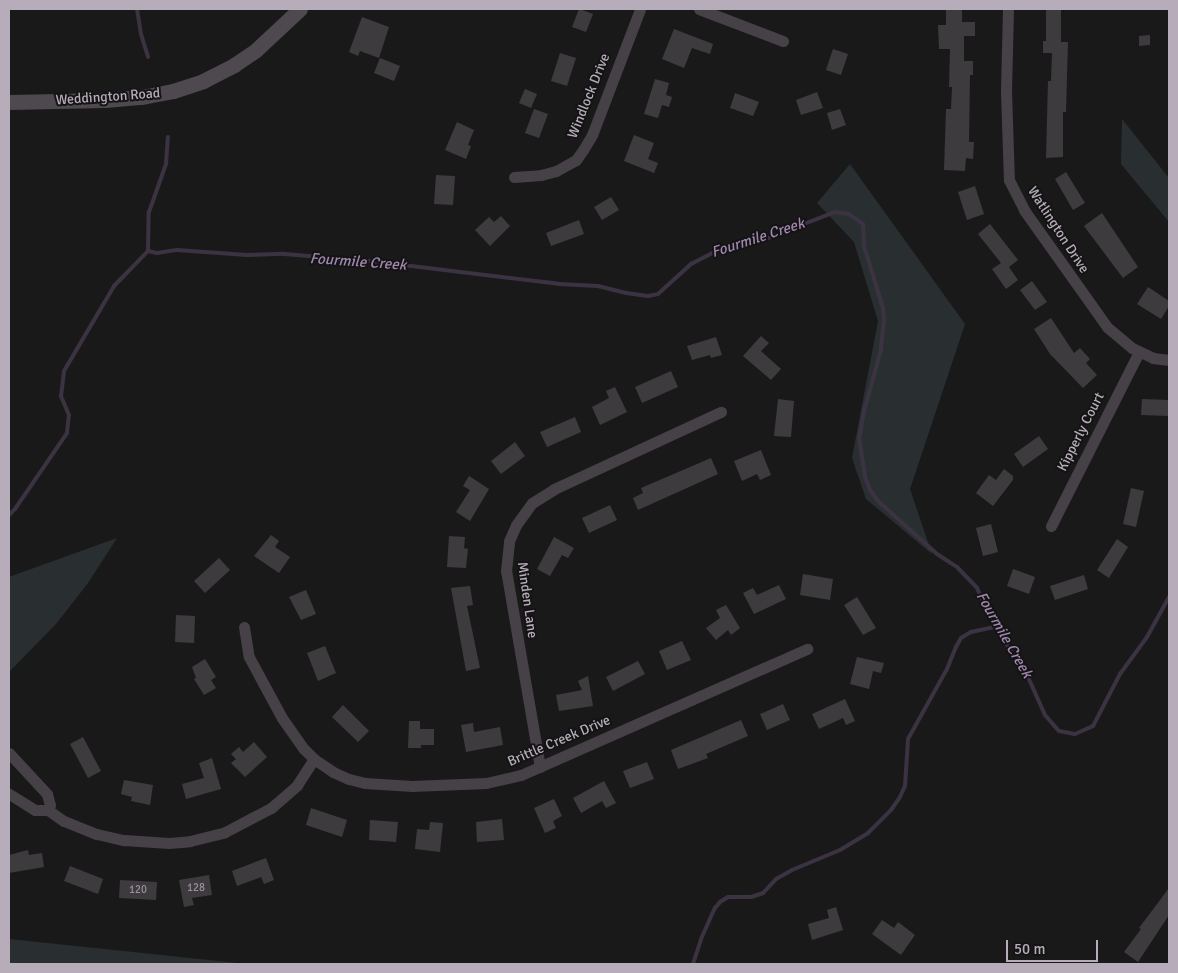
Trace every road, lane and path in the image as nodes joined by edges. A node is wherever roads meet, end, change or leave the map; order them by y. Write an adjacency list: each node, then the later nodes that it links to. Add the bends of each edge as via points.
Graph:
1 (300, 9): 6 (main road, Weddington Road, via 256,50 234,65 203,81 173,91 105,100)
2 (640, 9): 7 (street, Windlock Drive, via 592,135 576,160 556,171)
3 (700, 9): 5 (street)
4 (1008, 9): 8 (street, Watlington Drive, via 1009,180 1024,210 1107,327)
5 (783, 41)
6 (9, 102)
7 (514, 177)
8 (1138, 352): 9 (street, Watlington Drive); 11 (street, Kipperly Court)
9 (1169, 360)
10 (722, 412): 16 (street, Minden Lane, via 554,489 532,503 516,525 509,541 506,571)
11 (1051, 526)
12 (244, 627): 15 (street, Brittle Creek Drive, via 249,657 282,718)
13 (807, 649): 16 (street, Brittle Creek Drive)
14 (9, 753): 18 (street, via 47,794 51,800)
15 (314, 759): 16 (street, Brittle Creek Drive, via 349,779 412,786 486,784); 18 (street, via 296,785 270,808 225,832 190,841 124,840 64,821)
16 (540, 768)
17 (9, 794): 18 (street, via 35,810)
18 (48, 810)

